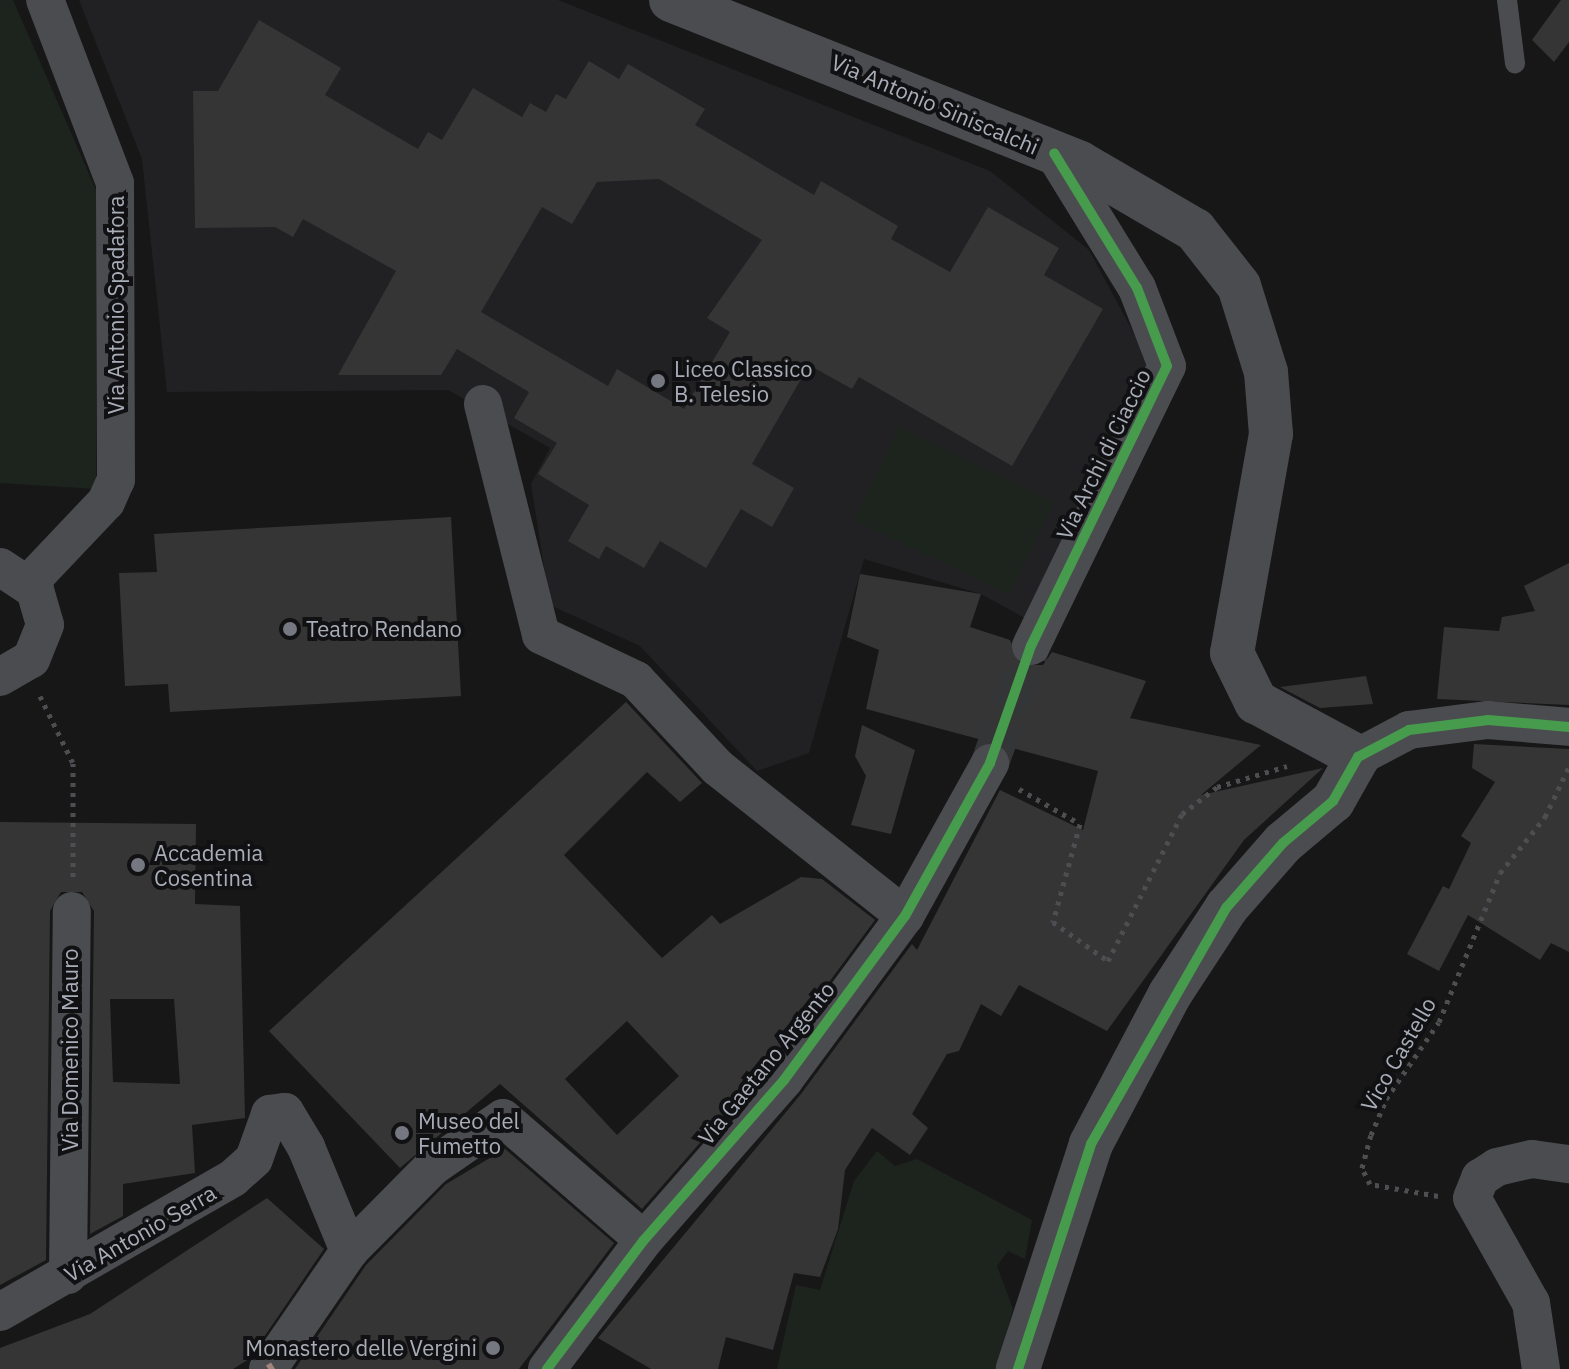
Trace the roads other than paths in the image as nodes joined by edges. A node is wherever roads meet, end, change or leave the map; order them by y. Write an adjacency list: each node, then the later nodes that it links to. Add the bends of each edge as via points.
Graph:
1 (45, 0): 7 (street, Via Antonio Spadafora, via 115,183 116,480 106,502)
2 (671, 0): 5 (street, Via Antonio Siniscalchi)
3 (1507, 0): 4 (lane)
4 (1515, 63)
5 (1054, 153): 8 (street, Via Archi di Ciaccio, via 1137,288 1167,366); 11 (street, Via Antonio Siniscalchi, via 1195,230 1239,286 1266,372 1271,434 1232,653 1256,702)
6 (483, 404): 14 (street, via 541,635 636,680 717,767)
7 (14, 575): 9 (street, via 45,625)
8 (1031, 646)
9 (12, 671)
10 (1569, 727): 11 (street, via 1488,720 1409,730)
11 (1344, 747): 22 (street, via 1333,801 1283,843 1227,907 1170,994 1091,1144)
12 (1000, 774): 14 (street, Via Gaetano Argento)
13 (72, 911): 18 (street, Via Domenico Mauro)
14 (905, 916): 16 (street, Via Gaetano Argento, via 784,1080)
15 (1569, 1164): 23 (street, via 1532,1159 1497,1167 1480,1178 1472,1198 1531,1303)
16 (644, 1240): 17 (street, via 503,1118 432,1167); 21 (street, Via Gaetano Argento)
17 (349, 1251): 18 (street, Via Antonio Serra, via 285,1112 270,1114 254,1159 233,1178); 20 (street)
18 (68, 1275): 19 (street, Via Antonio Serra)
19 (0, 1312)
20 (271, 1368)
21 (547, 1369)
22 (1018, 1369)
23 (1541, 1369)

